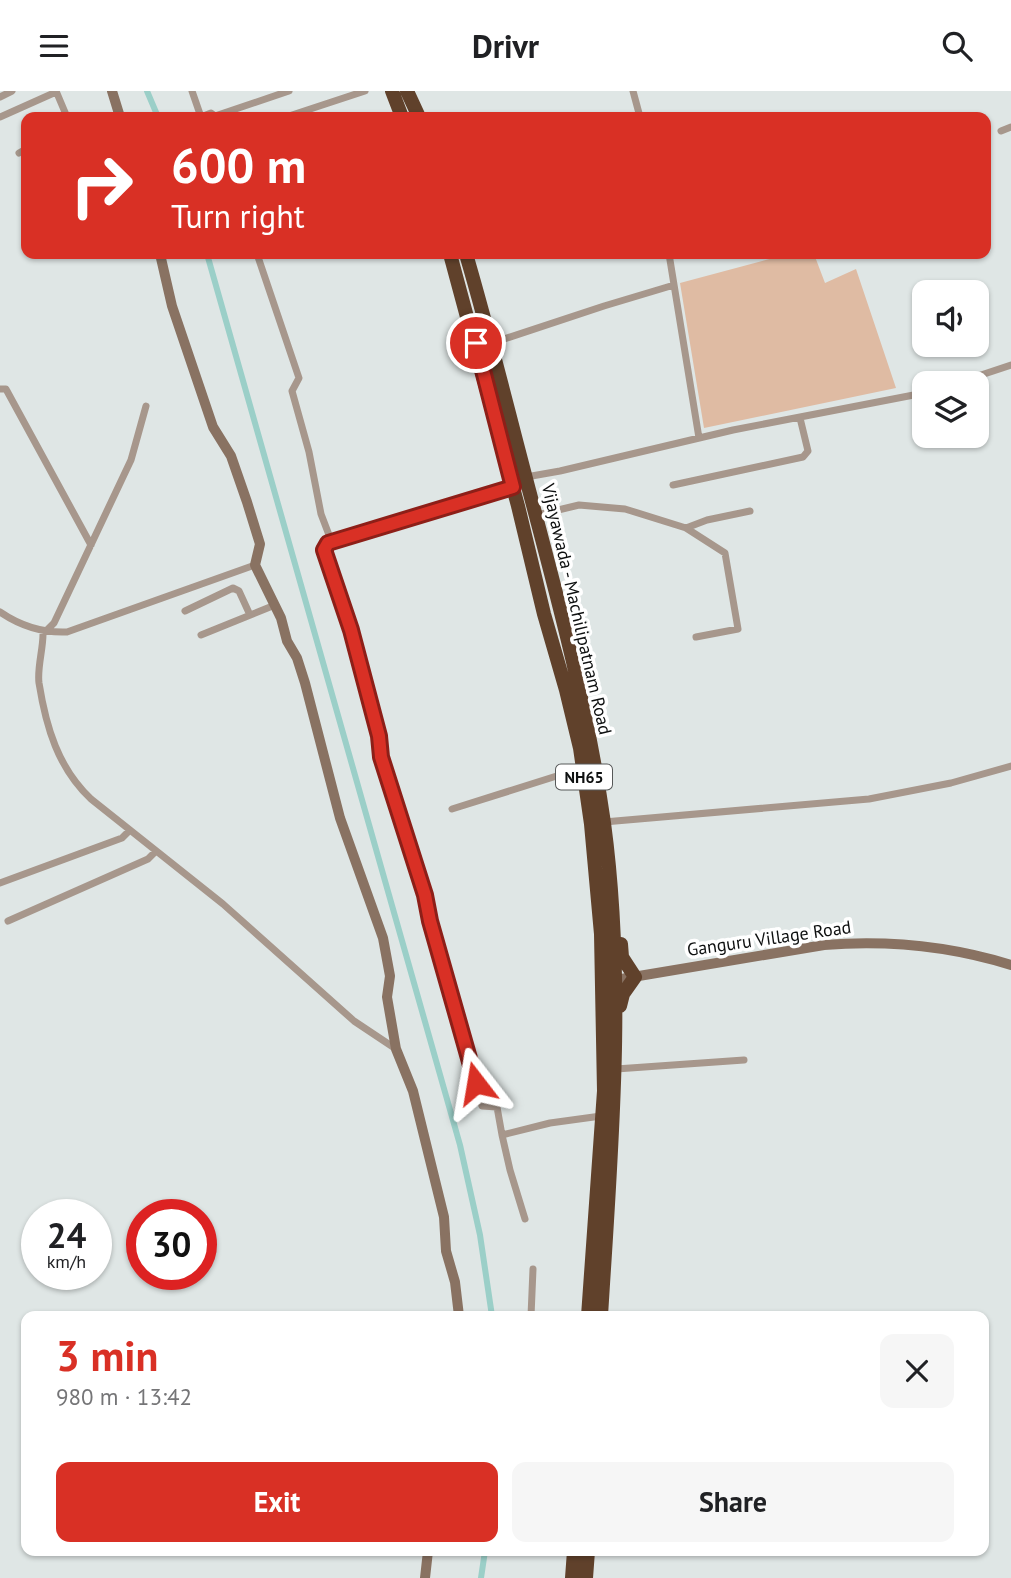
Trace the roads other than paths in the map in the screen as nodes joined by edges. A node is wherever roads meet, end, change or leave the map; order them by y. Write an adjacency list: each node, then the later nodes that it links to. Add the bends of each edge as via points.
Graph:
1 (12, 91): 10 (street)
2 (112, 91): 12 (street)
3 (192, 91): 13 (street)
4 (289, 91): 14 (street)
5 (365, 91): 15 (street)
6 (392, 91): 16 (highway)
7 (407, 91): 17 (highway)
8 (634, 91): 18 (street)
9 (56, 92): 11 (street); 19 (street)
10 (0, 97)
11 (65, 112)
12 (118, 112)
13 (199, 112)
14 (227, 112)
15 (301, 112)
16 (400, 112)
17 (417, 112)
18 (639, 112)
19 (0, 117)
20 (1011, 127): 21 (street)
21 (1001, 131)
22 (161, 259): 44 (street, via 172,306 213,428 231,456 260,544)
23 (259, 259): 42 (street, via 299,378 292,391)
24 (451, 259): 38 (highway, Vijayawada - Machilipatnam Road / NH65)
25 (467, 259): 28 (highway, Vijayawada - Machilipatnam Road / NH65)
26 (670, 259): 27 (street)
27 (674, 285): 28 (street); 35 (street)
28 (492, 343): 36 (highway, Vijayawada - Machilipatnam Road / NH65)
29 (1011, 365): 30 (street)
30 (989, 372)
31 (0, 389): 43 (street, via 6,389)
32 (912, 395): 34 (street)
33 (146, 406): 43 (street, via 131,460)
34 (800, 418): 35 (street); 37 (street, via 807,444 803,457)
35 (699, 438): 36 (street)
36 (526, 477): 40 (highway, Vijayawada - Machilipatnam Road / NH65)
37 (673, 485)
38 (513, 487): 42 (street); 53 (highway, Vijayawada - Machilipatnam Road / NH65)
39 (750, 511): 41 (street)
40 (537, 516): 41 (street, via 579,505 625,509); 55 (highway, Vijayawada - Machilipatnam Road / NH65, via 583,707)
41 (686, 528): 51 (street, via 725,553 738,629)
42 (328, 543): 69 (street, via 324,550 351,630 381,757 425,895 482,1106 496,1107)
43 (91, 545): 49 (street, via 54,623)
44 (255, 565): 45 (street); 49 (street, via 76,631)
45 (275, 605): 48 (street); 64 (street, via 297,658 340,818 383,938)
46 (185, 611): 48 (street, via 233,588)
47 (0, 612): 49 (street)
48 (250, 615): 50 (street)
49 (44, 631): 56 (street, via 38,681 58,754 73,782)
50 (201, 635)
51 (696, 637)
52 (1011, 765): 55 (street, via 951,783 869,799)
53 (582, 768): 54 (street); 67 (highway, Vijayawada - Machilipatnam Road / NH65, via 601,926)
54 (452, 810)
55 (604, 823): 58 (highway, Vijayawada - Machilipatnam Road / NH65)
56 (130, 831): 57 (street); 59 (street, via 122,838)
57 (155, 852): 60 (street); 64 (street, via 223,904 354,1021)
58 (609, 881): 62 (highway, via 615,895 622,957); 63 (highway, Vijayawada - Machilipatnam Road / NH65)
59 (0, 883)
60 (8, 921)
61 (1011, 965): 62 (street, Ganguru Village Road, via 958,950 865,942)
62 (635, 977): 63 (street, Ganguru Village Road); 66 (highway, via 623,994)
63 (615, 979): 66 (highway, Vijayawada - Machilipatnam Road / NH65); 67 (highway, via 609,986 610,1045)
64 (396, 1049): 72 (street, via 413,1091 444,1217)
65 (744, 1060): 66 (street)
66 (616, 1063): 75 (highway, Vijayawada - Machilipatnam Road / NH65)
67 (604, 1080): 68 (highway, Vijayawada - Machilipatnam Road / NH65)
68 (601, 1116): 69 (street); 74 (highway, Vijayawada - Machilipatnam Road / NH65)
69 (502, 1135): 70 (street)
70 (525, 1219)
71 (533, 1269): 73 (street)
72 (458, 1311)
73 (531, 1311)
74 (588, 1311)
75 (601, 1311)
76 (427, 1556): 79 (street)
77 (574, 1556): 80 (highway)
78 (588, 1556): 81 (highway)
79 (425, 1578)
80 (572, 1578)
81 (586, 1578)

